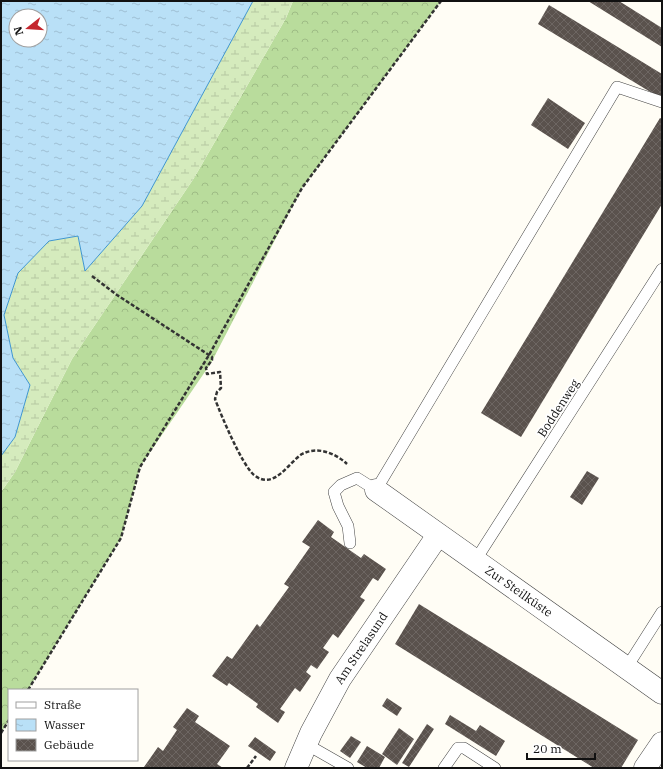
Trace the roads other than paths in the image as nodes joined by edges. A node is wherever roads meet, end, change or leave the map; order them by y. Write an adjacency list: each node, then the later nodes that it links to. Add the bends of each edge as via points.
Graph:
1 (662, 102): 3 (lane, via 617,87)
2 (662, 269): 6 (lane, Boddenweg)
3 (376, 490): 4 (street, Zur Steilküste); 5 (lane, via 357,478 341,485 334,492 348,526)
4 (438, 535): 6 (street, Zur Steilküste); 11 (street, Am Strelasund, via 340,679)
5 (350, 543)
6 (475, 561): 8 (street, Zur Steilküste)
7 (662, 612): 8 (lane)
8 (627, 667): 9 (street, Zur Steilküste)
9 (662, 693)
10 (662, 743): 16 (street)
11 (306, 744): 12 (street, Am Strelasund); 13 (lane)
12 (296, 768)
13 (348, 768)
14 (444, 768): 15 (lane, via 458,748 464,748)
15 (495, 768)
16 (645, 768)

